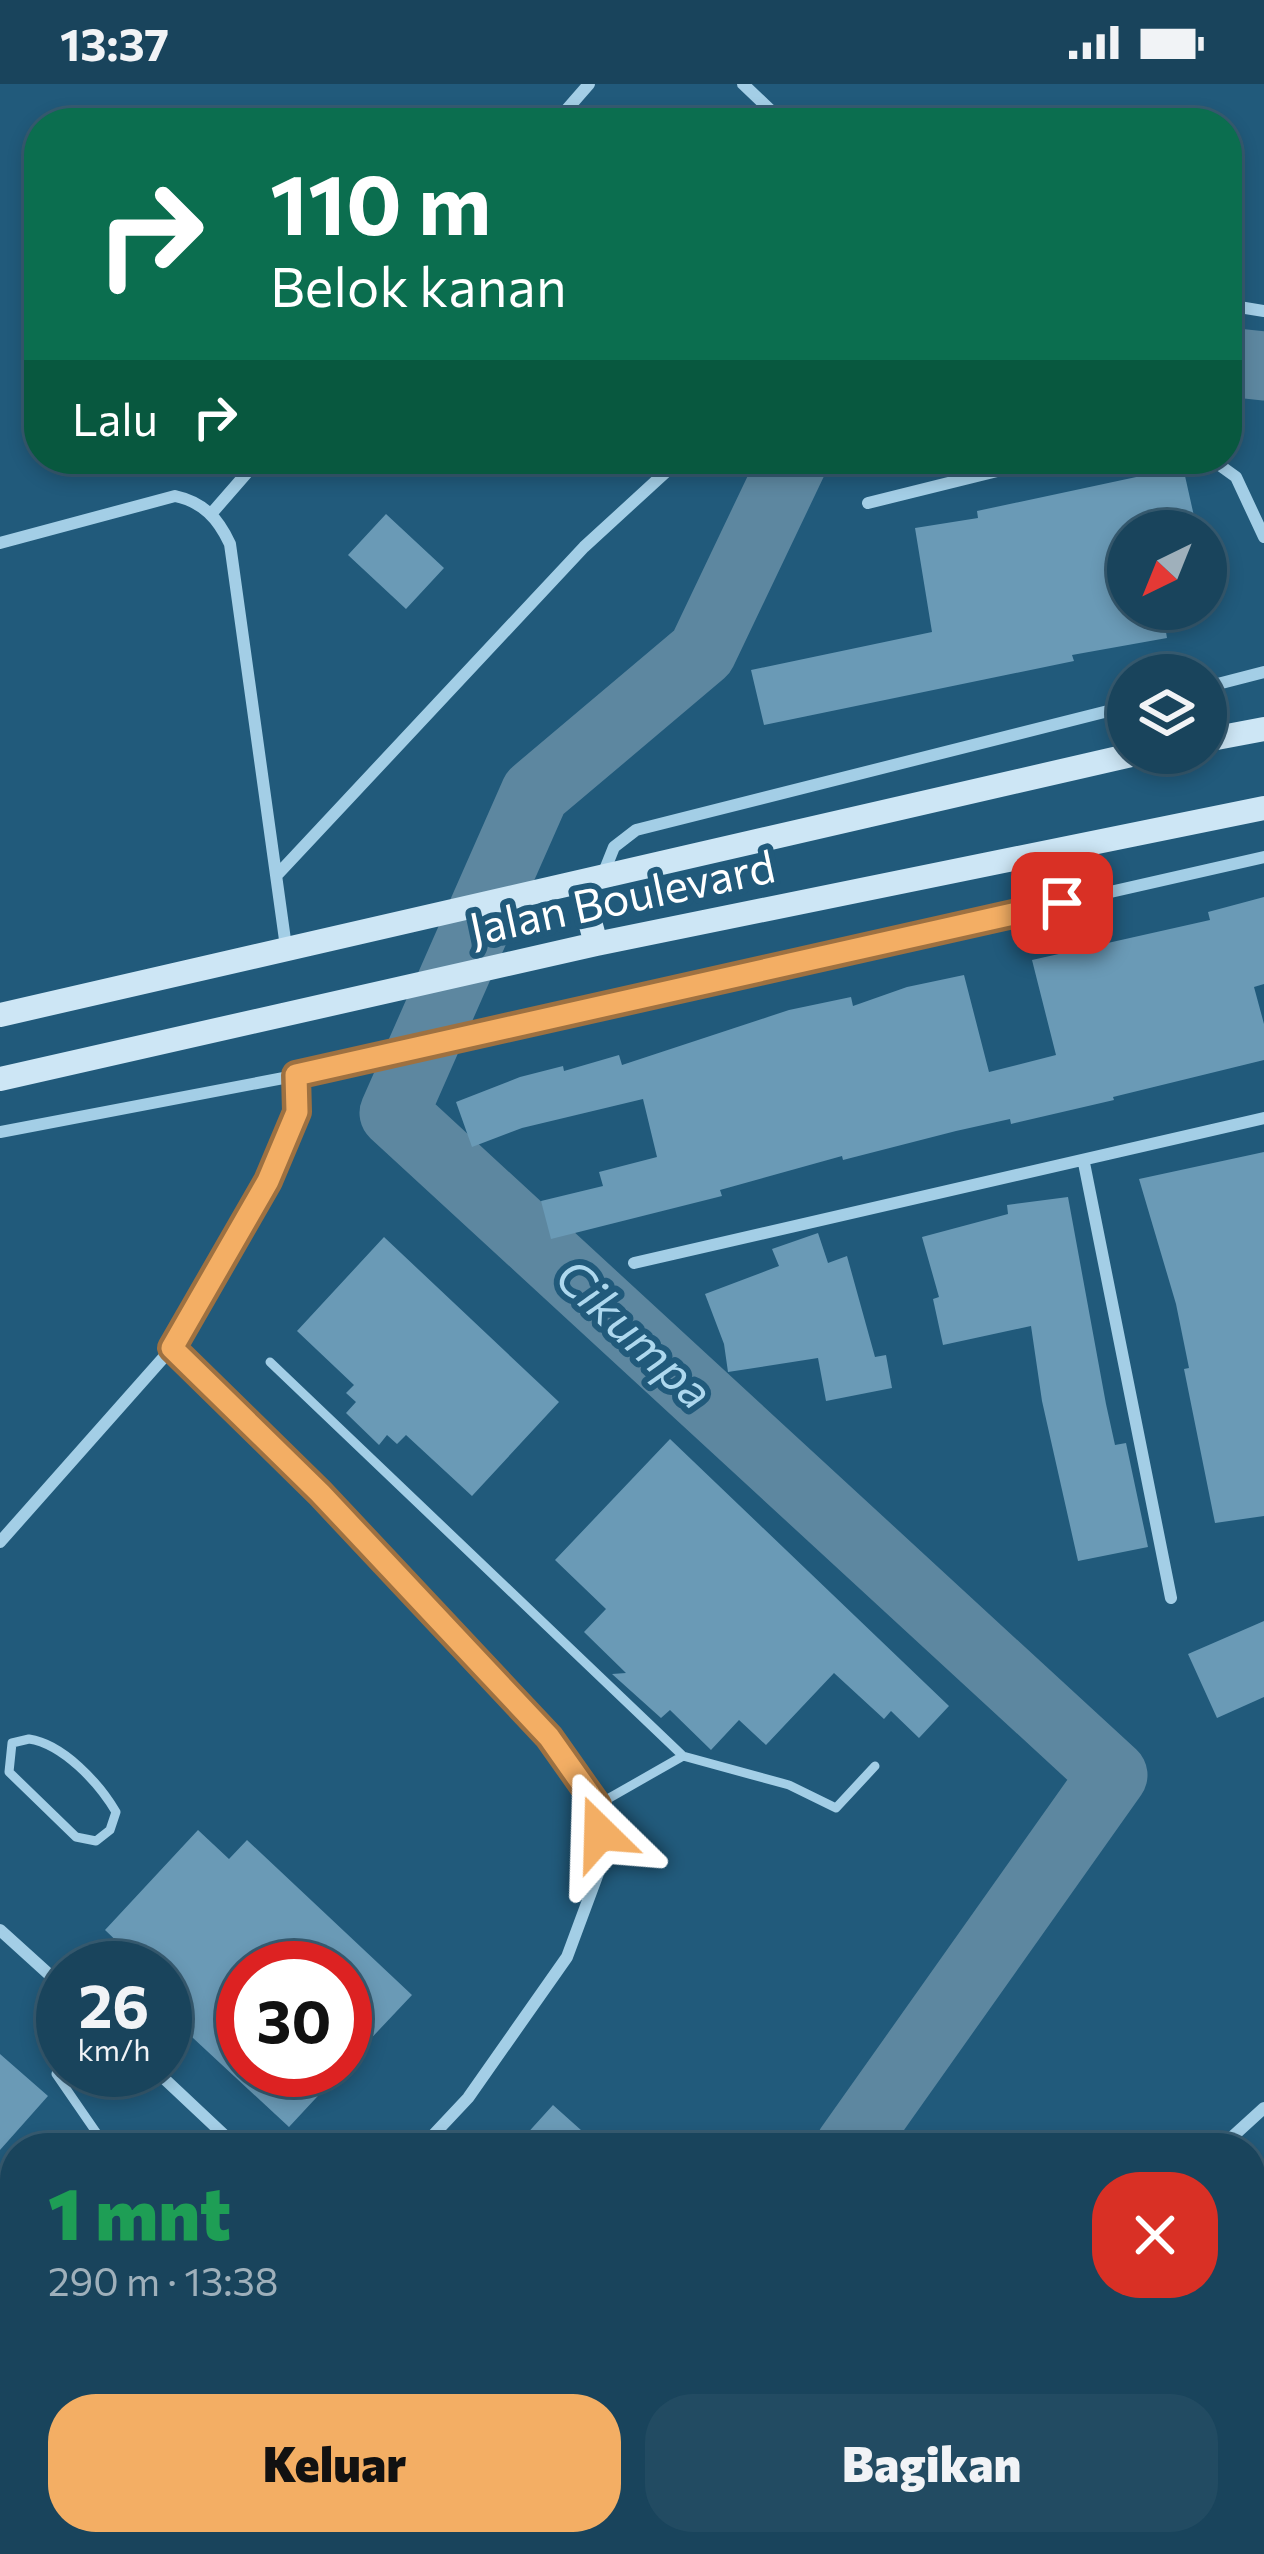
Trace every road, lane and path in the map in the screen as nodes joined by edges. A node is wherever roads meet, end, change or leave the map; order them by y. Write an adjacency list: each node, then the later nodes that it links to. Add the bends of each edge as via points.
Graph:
1 (589, 84): 3 (street)
2 (743, 84): 4 (street)
3 (568, 108)
4 (768, 108)
5 (246, 474): 10 (street)
6 (664, 474): 21 (street, via 584,547)
7 (983, 474): 9 (street)
8 (1233, 474): 11 (street)
9 (868, 502)
10 (211, 514): 12 (street, via 175,496); 21 (street, via 230,544)
11 (1264, 536)
12 (0, 543)
13 (1264, 672): 14 (street)
14 (1227, 682)
15 (1107, 711): 22 (street, via 636,830)
16 (1264, 729): 17 (main road)
17 (1227, 736)
18 (1107, 761): 22 (main road, Jalan Boulevard)
19 (1264, 808): 23 (main road, Jalan Boulevard)
20 (1264, 857): 26 (street)
21 (278, 875): 24 (street)
22 (591, 881): 23 (main road); 24 (main road, Jalan Boulevard)
23 (596, 944): 27 (main road, Jalan Boulevard)
24 (286, 947): 25 (main road, Jalan Boulevard)
25 (4, 1010)
26 (296, 1075): 29 (street); 32 (street, via 297,1112 268,1181)
27 (0, 1079)
28 (1264, 1118): 30 (street)
29 (0, 1132)
30 (1084, 1163): 31 (street); 35 (street)
31 (634, 1263)
32 (172, 1348): 34 (street); 40 (street, via 549,1737)
33 (270, 1362): 38 (lane)
34 (0, 1542)
35 (1171, 1598)
36 (0, 1732): 37 (lane)
37 (12, 1743): 37 (lane, via 49,1742 106,1796 116,1812 110,1829 96,1841 76,1837 9,1772)
38 (683, 1756): 39 (lane, via 790,1785 836,1808); 40 (lane)
39 (874, 1766)
40 (597, 1805): 48 (street, via 603,1860 567,1957)
41 (0, 1930): 42 (street)
42 (36, 1963)
43 (72, 2097): 46 (lane)
44 (184, 2097): 47 (street)
45 (1264, 2108): 49 (street)
46 (96, 2133)
47 (222, 2133)
48 (435, 2133)
49 (1236, 2133)

